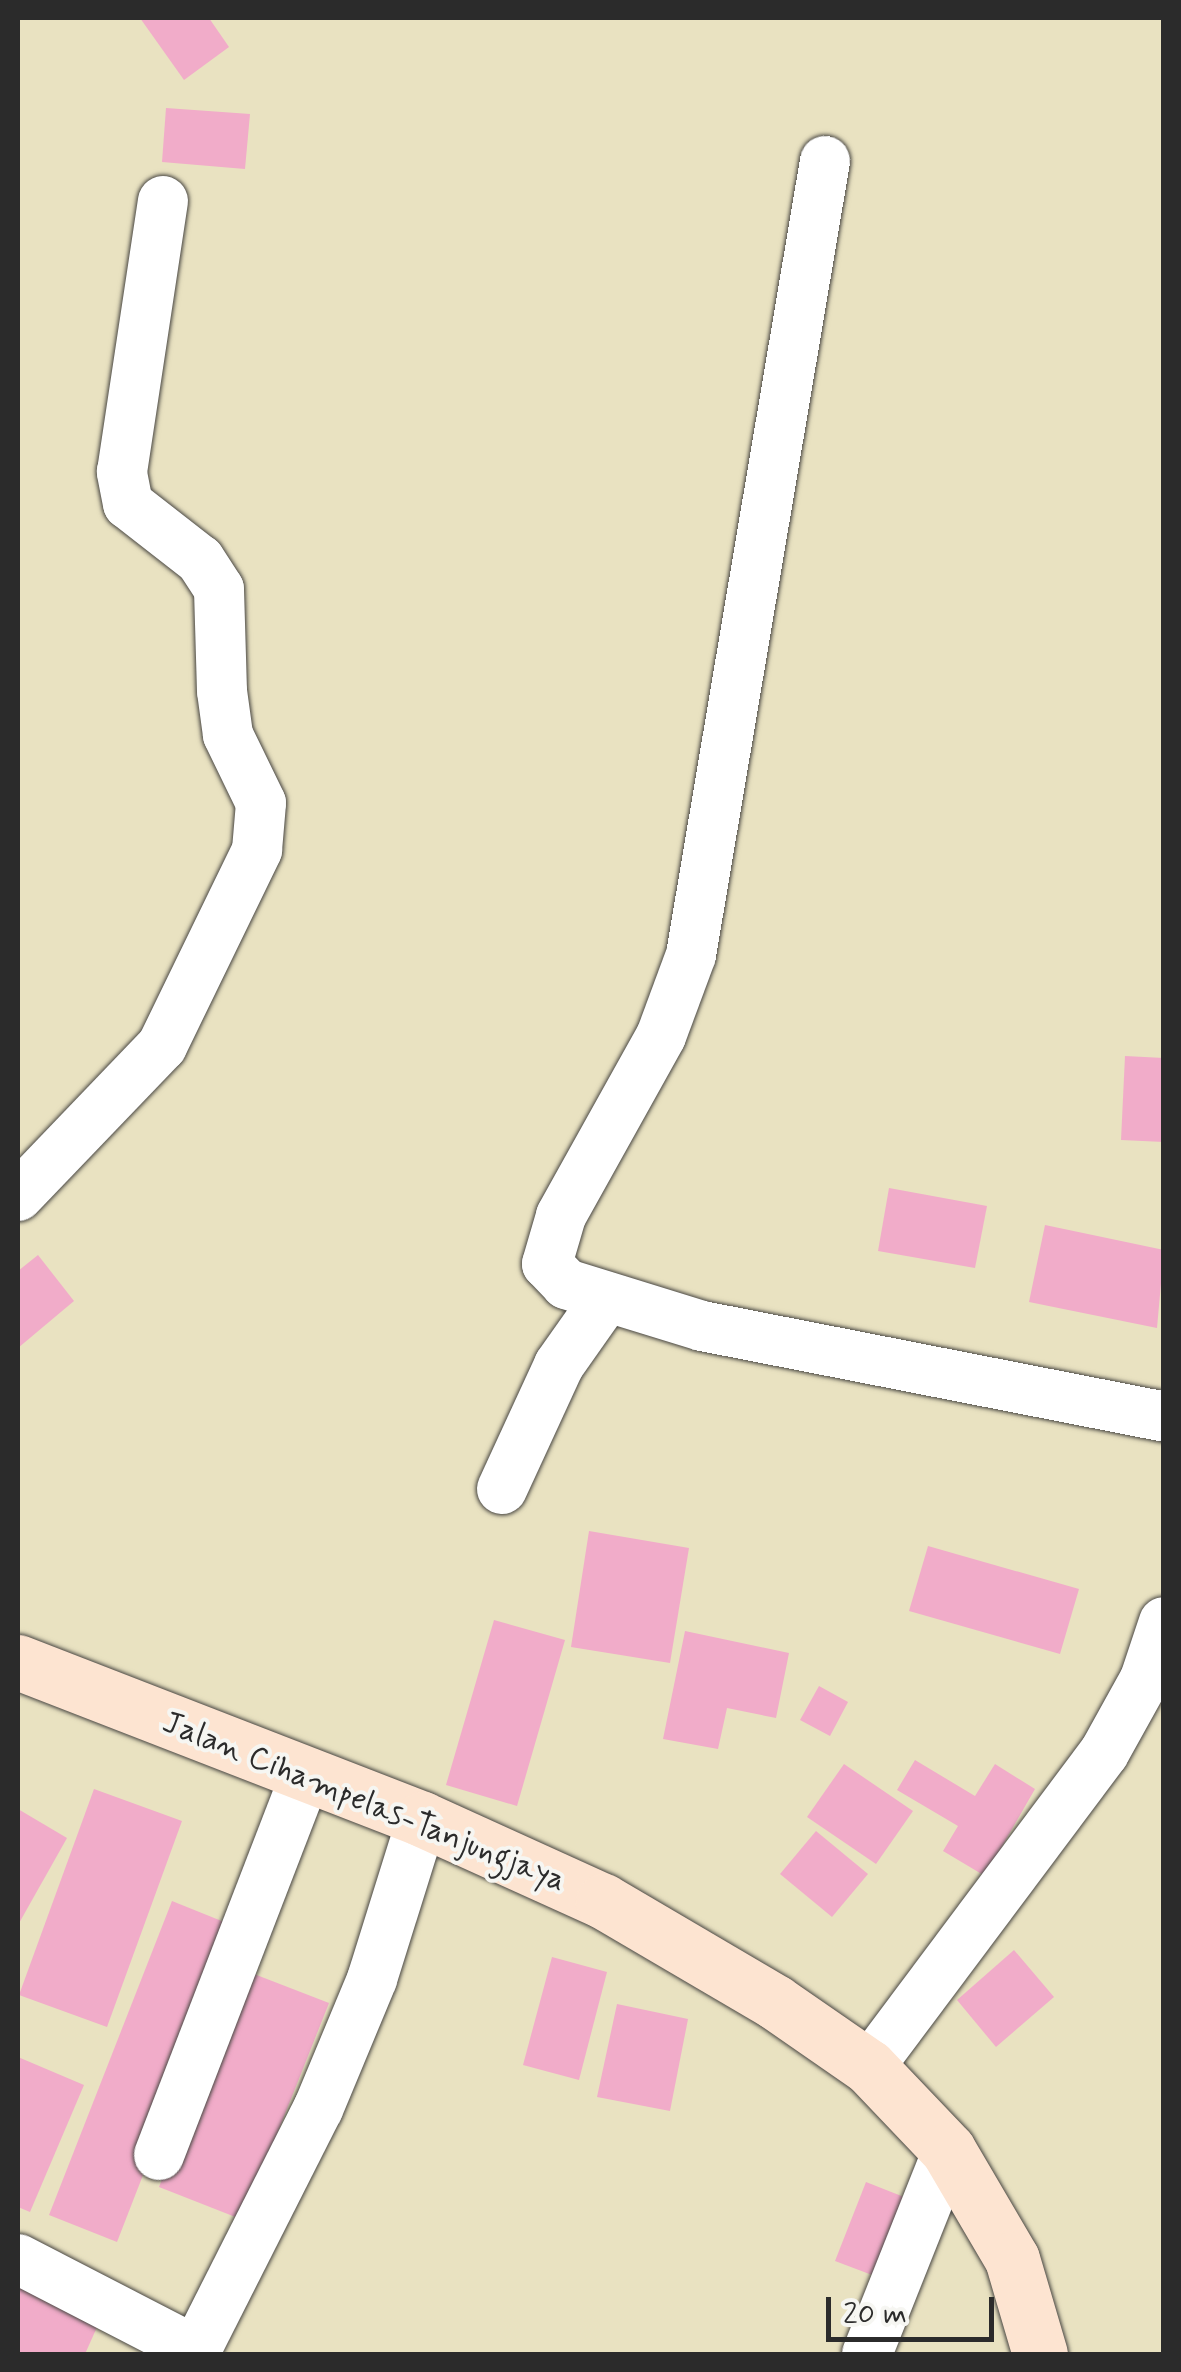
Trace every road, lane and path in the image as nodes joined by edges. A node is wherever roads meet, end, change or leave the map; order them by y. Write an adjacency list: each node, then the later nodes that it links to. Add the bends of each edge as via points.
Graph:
1 (825, 161): 4 (street, via 691,955 661,1036 562,1216 547,1264 566,1284)
2 (164, 201): 3 (street, via 122,472 128,504 200,560 219,589 228,735 260,803 256,850 162,1046)
3 (18, 1196)
4 (608, 1297): 5 (street, via 833,1356); 6 (street, via 559,1365)
5 (1164, 1417)
6 (502, 1488)
7 (1164, 1622): 11 (street, via 1145,1679 1104,1753)
8 (18, 1662): 9 (main road, Jalan Cihampelas-Tanjungjaya)
9 (306, 1776): 10 (main road, Jalan Cihampelas-Tanjungjaya); 13 (street)
10 (422, 1818): 11 (main road, Jalan Cihampelas-Tanjungjaya, via 703,1955); 15 (street, via 372,1979 318,2109)
11 (869, 2067): 12 (main road, Jalan Cihampelas-Tanjungjaya)
12 (948, 2150): 16 (street); 17 (main road, Jalan Cihampelas-Tanjungjaya, via 1012,2259)
13 (159, 2155)
14 (18, 2259): 15 (street)
15 (195, 2353)
16 (867, 2354)
17 (1040, 2354)

